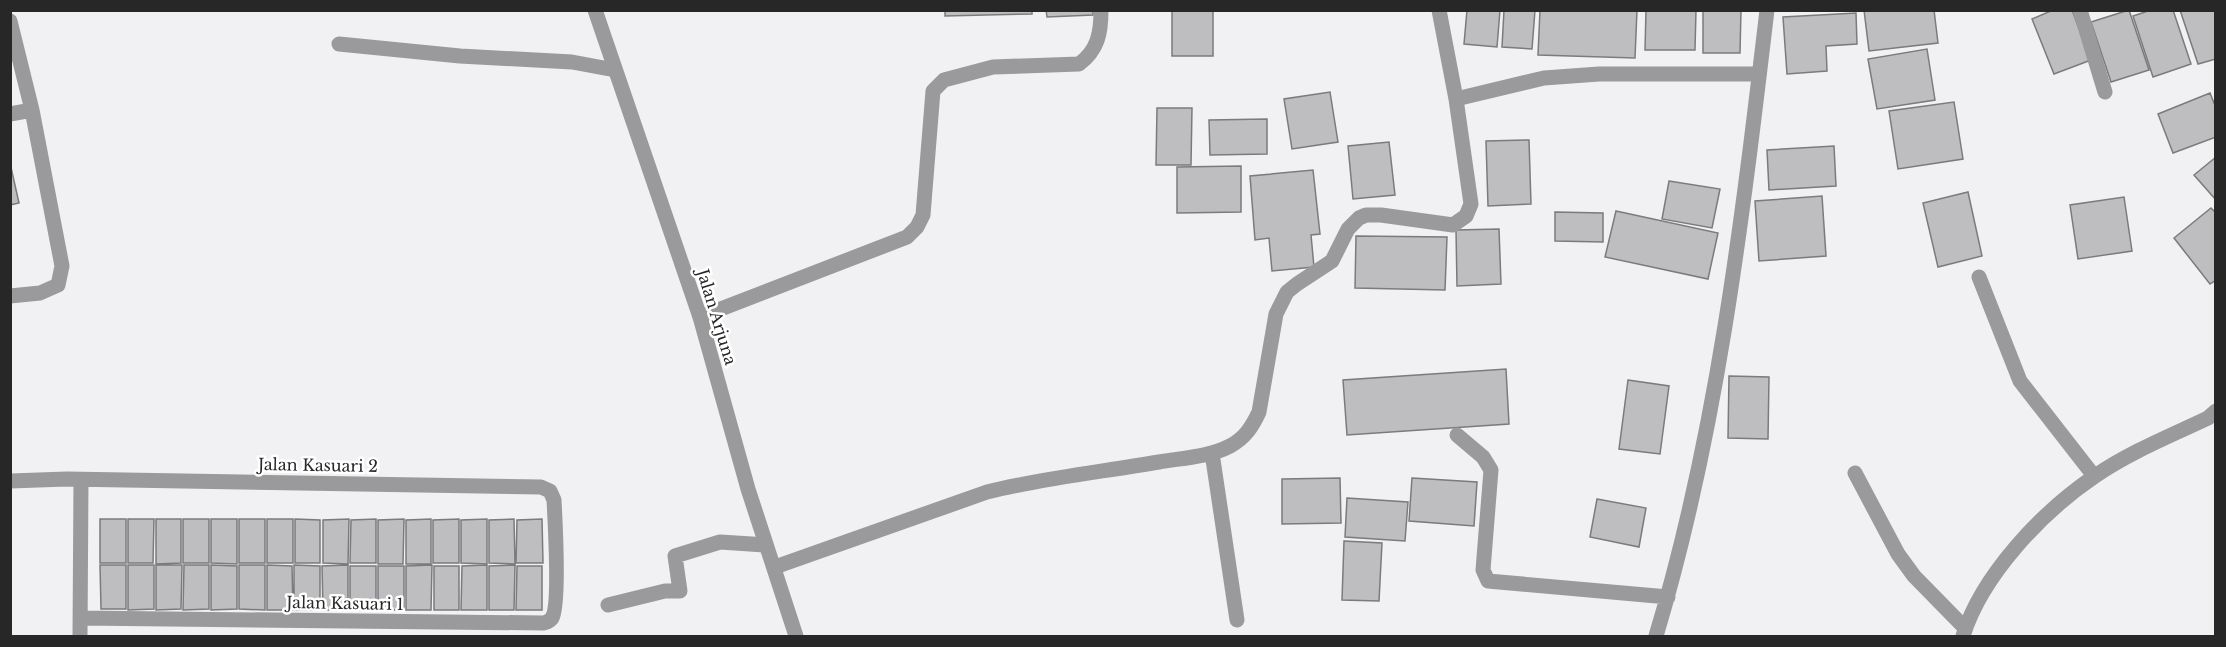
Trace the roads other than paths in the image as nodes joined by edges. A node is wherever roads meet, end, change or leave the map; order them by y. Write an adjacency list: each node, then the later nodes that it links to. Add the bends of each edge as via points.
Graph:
1 (595, 10): 8 (street, Jalan Arjuna)
2 (1101, 10): 16 (street, via 1096,46 1090,57 1079,64 993,67 944,80 933,91 923,215 907,237)
3 (1439, 10): 11 (street)
4 (1767, 10): 9 (street)
5 (2080, 10): 10 (street)
6 (10, 21): 12 (street)
7 (339, 45): 8 (street, via 572,62)
8 (615, 70): 16 (street, Jalan Arjuna)
9 (1759, 74): 11 (street, via 1544,78); 27 (street, via 1740,227 1696,488)
10 (2105, 92)
11 (1456, 99): 19 (street, via 1471,204 1466,216 1452,225 1381,215 1366,215 1354,222 1332,261 1297,284 1281,302 1254,424 1241,439)
12 (32, 110): 13 (street); 15 (street, via 62,275 58,285 49,290)
13 (10, 114)
14 (1979, 277): 21 (street, via 2020,381)
15 (10, 296)
16 (700, 316): 24 (street, Jalan Arjuna)
17 (2213, 416): 21 (street)
18 (1456, 435): 27 (street, via 1491,470 1483,570 1488,580)
19 (1212, 453): 26 (street, via 987,492); 30 (street)
20 (1855, 473): 31 (street, via 1898,554)
21 (2094, 476): 31 (street, via 2040,522 2008,557)
22 (81, 480): 23 (street, Jalan Kasuari 2); 25 (street, Jalan Kasuari 2, via 541,487 550,491 554,500); 29 (street)
23 (10, 481)
24 (766, 545): 26 (street, Jalan Arjuna); 28 (street, via 720,542 675,556 680,591)
25 (557, 563): 29 (street, Jalan Kasuari 1, via 554,613 550,621 540,624)
26 (775, 567): 33 (street, Jalan Arjuna)
27 (1668, 597): 34 (street)
28 (609, 605)
29 (80, 618): 32 (street)
30 (1237, 620)
31 (1964, 632)
32 (80, 636)
33 (796, 636)
34 (1656, 636)

